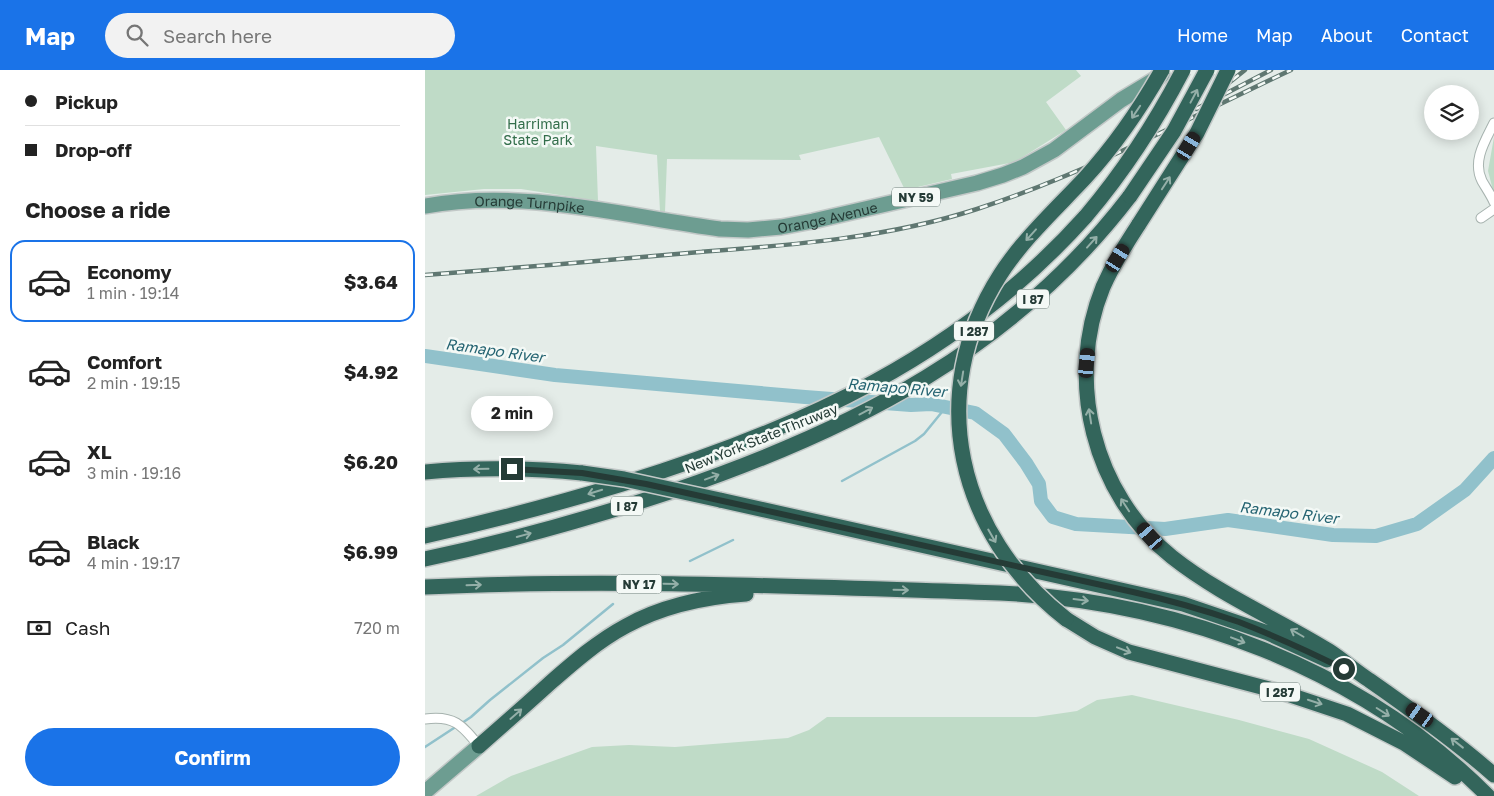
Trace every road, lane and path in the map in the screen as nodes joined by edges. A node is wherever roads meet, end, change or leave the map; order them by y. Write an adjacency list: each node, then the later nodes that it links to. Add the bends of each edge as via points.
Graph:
1 (1162, 70): 23 (highway, I 287, one-way to 23, bridge, via 1109,149 1028,239 1000,275 986,300 974,329 963,374 959,412 962,449 979,510 1018,574 1066,619 1095,637 1129,652 1298,697 1347,714 1404,743)
2 (1169, 70): 10 (main road, Orange Avenue / NY 59, via 1137,89 1054,150 1023,167 977,183 781,227 721,229)
3 (1183, 70): 13 (highway, New York State Thruway / I 87, one-way to 13, bridge, via 1139,145 1086,216 994,304 903,366 773,431 681,465 586,495)
4 (1207, 70): 14 (highway, New York State Thruway / I 87, one-way to 4, bridge, via 522,536 629,505 761,459 823,433 919,382 979,343 1035,298 1088,246 1130,196 1175,131)
5 (1228, 70): 17 (highway, one-way to 5, bridge, via 1328,651 1209,583 1159,546 1140,526 1115,489 1094,436 1087,392 1087,363 1090,334 1103,288 1118,258 1197,133)
6 (1494, 123): 7 (street, via 1477,168)
7 (1494, 202)
8 (425, 206): 10 (main road, Orange Turnpike / NY 59, via 470,200 505,200 542,202)
9 (1494, 209): 11 (street)
10 (633, 216)
11 (1481, 218)
12 (425, 472): 17 (highway, one-way to 12, bridge, via 1268,634 1183,604 720,500 582,473 512,469)
13 (425, 536)
14 (425, 559)
15 (425, 588): 16 (highway, NY 17, one-way to 16, via 597,584)
16 (852, 589): 19 (highway, one-way to 16, via 613,633 641,618 675,606 716,598); 24 (highway, NY 17, one-way to 24, via 1063,597 1129,608 1206,628 1288,660 1366,702 1437,750)
17 (1367, 679): 20 (highway, one-way to 17, via 1420,715)
18 (425, 719): 19 (street, via 446,718)
19 (469, 734): 21 (main road); 22 (main road)
20 (1494, 775)
21 (425, 780)
22 (425, 792)
23 (1479, 796)
24 (1488, 796)

